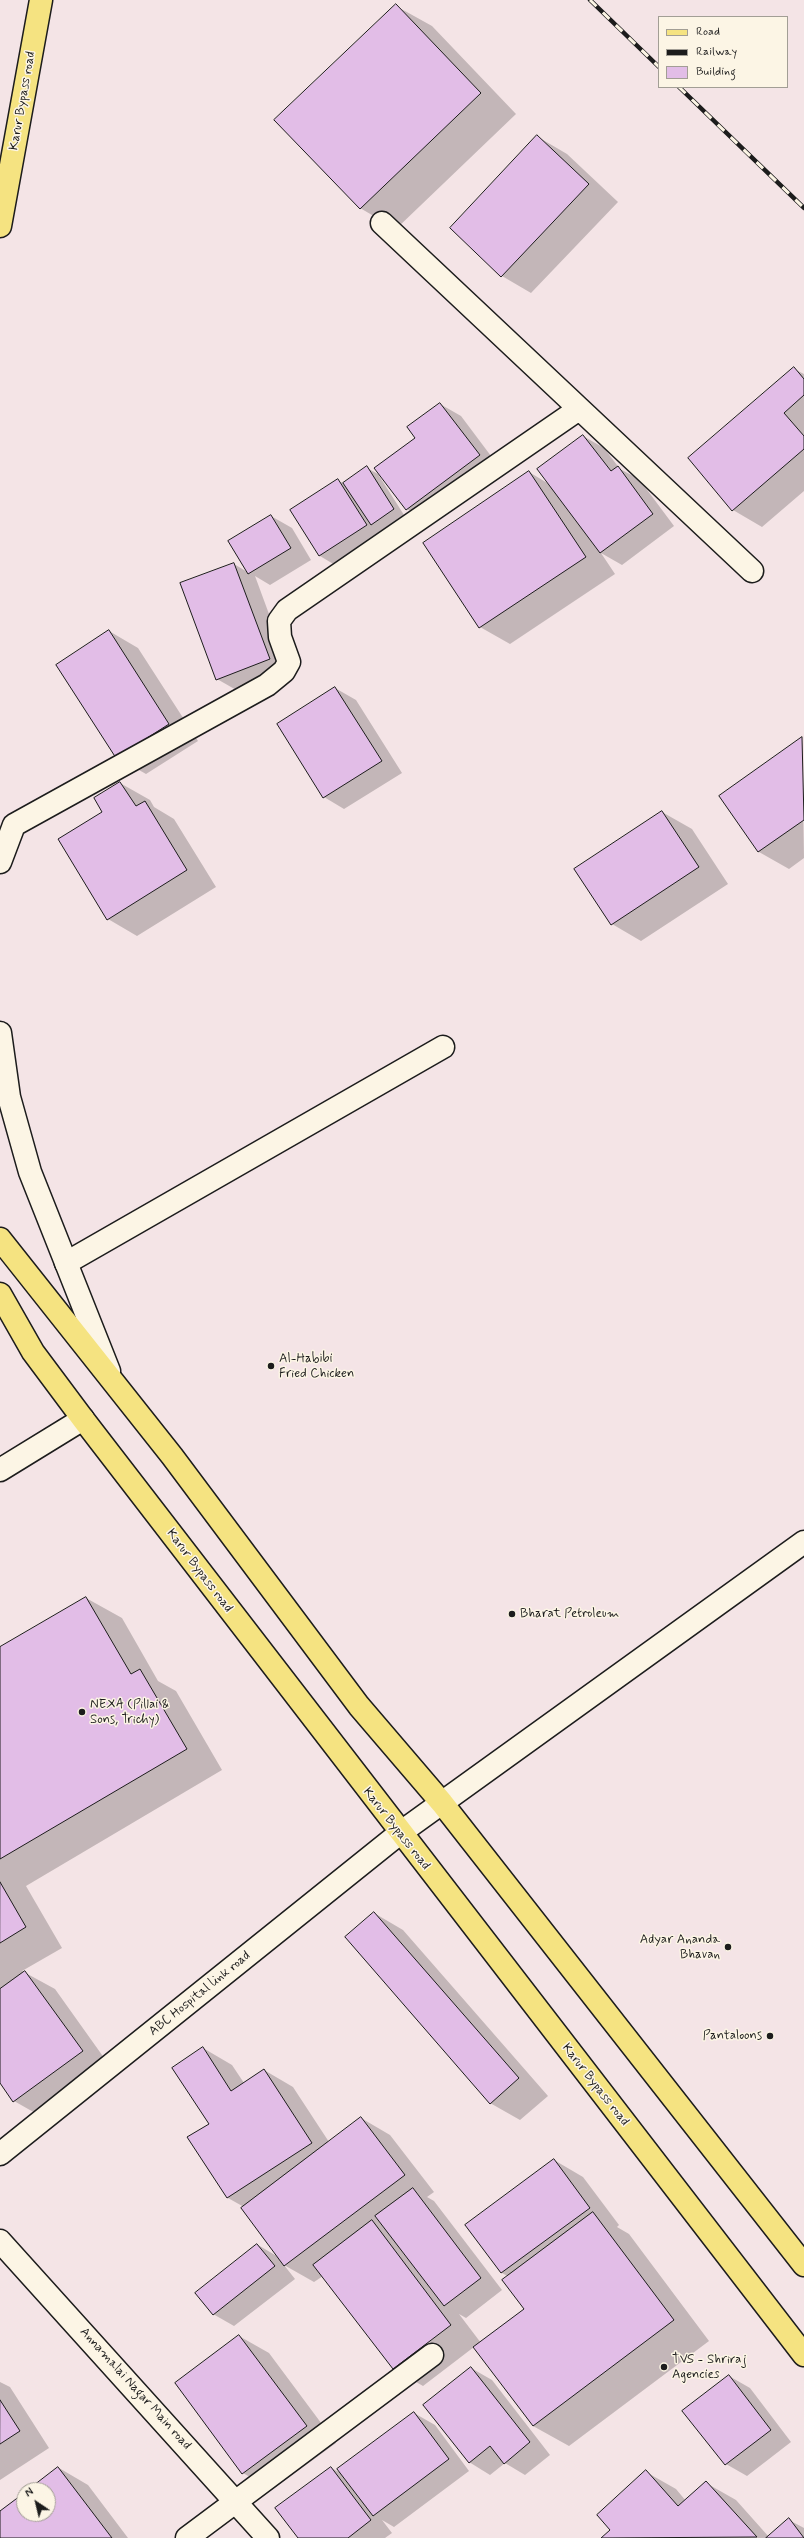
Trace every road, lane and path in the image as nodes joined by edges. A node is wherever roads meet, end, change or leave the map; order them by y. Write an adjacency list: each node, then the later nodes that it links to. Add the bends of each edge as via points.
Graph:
1 (41, 0): 3 (main road, Karur Bypass road)
2 (382, 223): 4 (street)
3 (0, 226)
4 (579, 409): 5 (street); 6 (street, via 287,610 279,621 280,637 289,662 284,671 267,685 14,825)
5 (752, 571)
6 (0, 862)
7 (0, 1033): 10 (street, via 9,1098 30,1172)
8 (443, 1047): 10 (street)
9 (0, 1238): 12 (main road)
10 (66, 1263): 12 (street)
11 (0, 1294): 13 (main road, Karur Bypass road, via 33,1352)
12 (112, 1380): 16 (main road, via 359,1706)
13 (83, 1419): 14 (street); 17 (main road, Karur Bypass road)
14 (0, 1470)
15 (804, 1542): 16 (street, ABC Hospital link road)
16 (442, 1803): 17 (street, ABC Hospital link road); 20 (main road)
17 (400, 1834): 18 (street, ABC Hospital link road); 22 (main road, Karur Bypass road)
18 (0, 2154)
19 (0, 2241): 23 (street, Annamalai Nagar Main road)
20 (804, 2265)
21 (432, 2355): 23 (street)
22 (804, 2355)
23 (237, 2502): 24 (street); 25 (street, Annamalai Nagar Main road)
24 (187, 2538)
25 (268, 2538)

